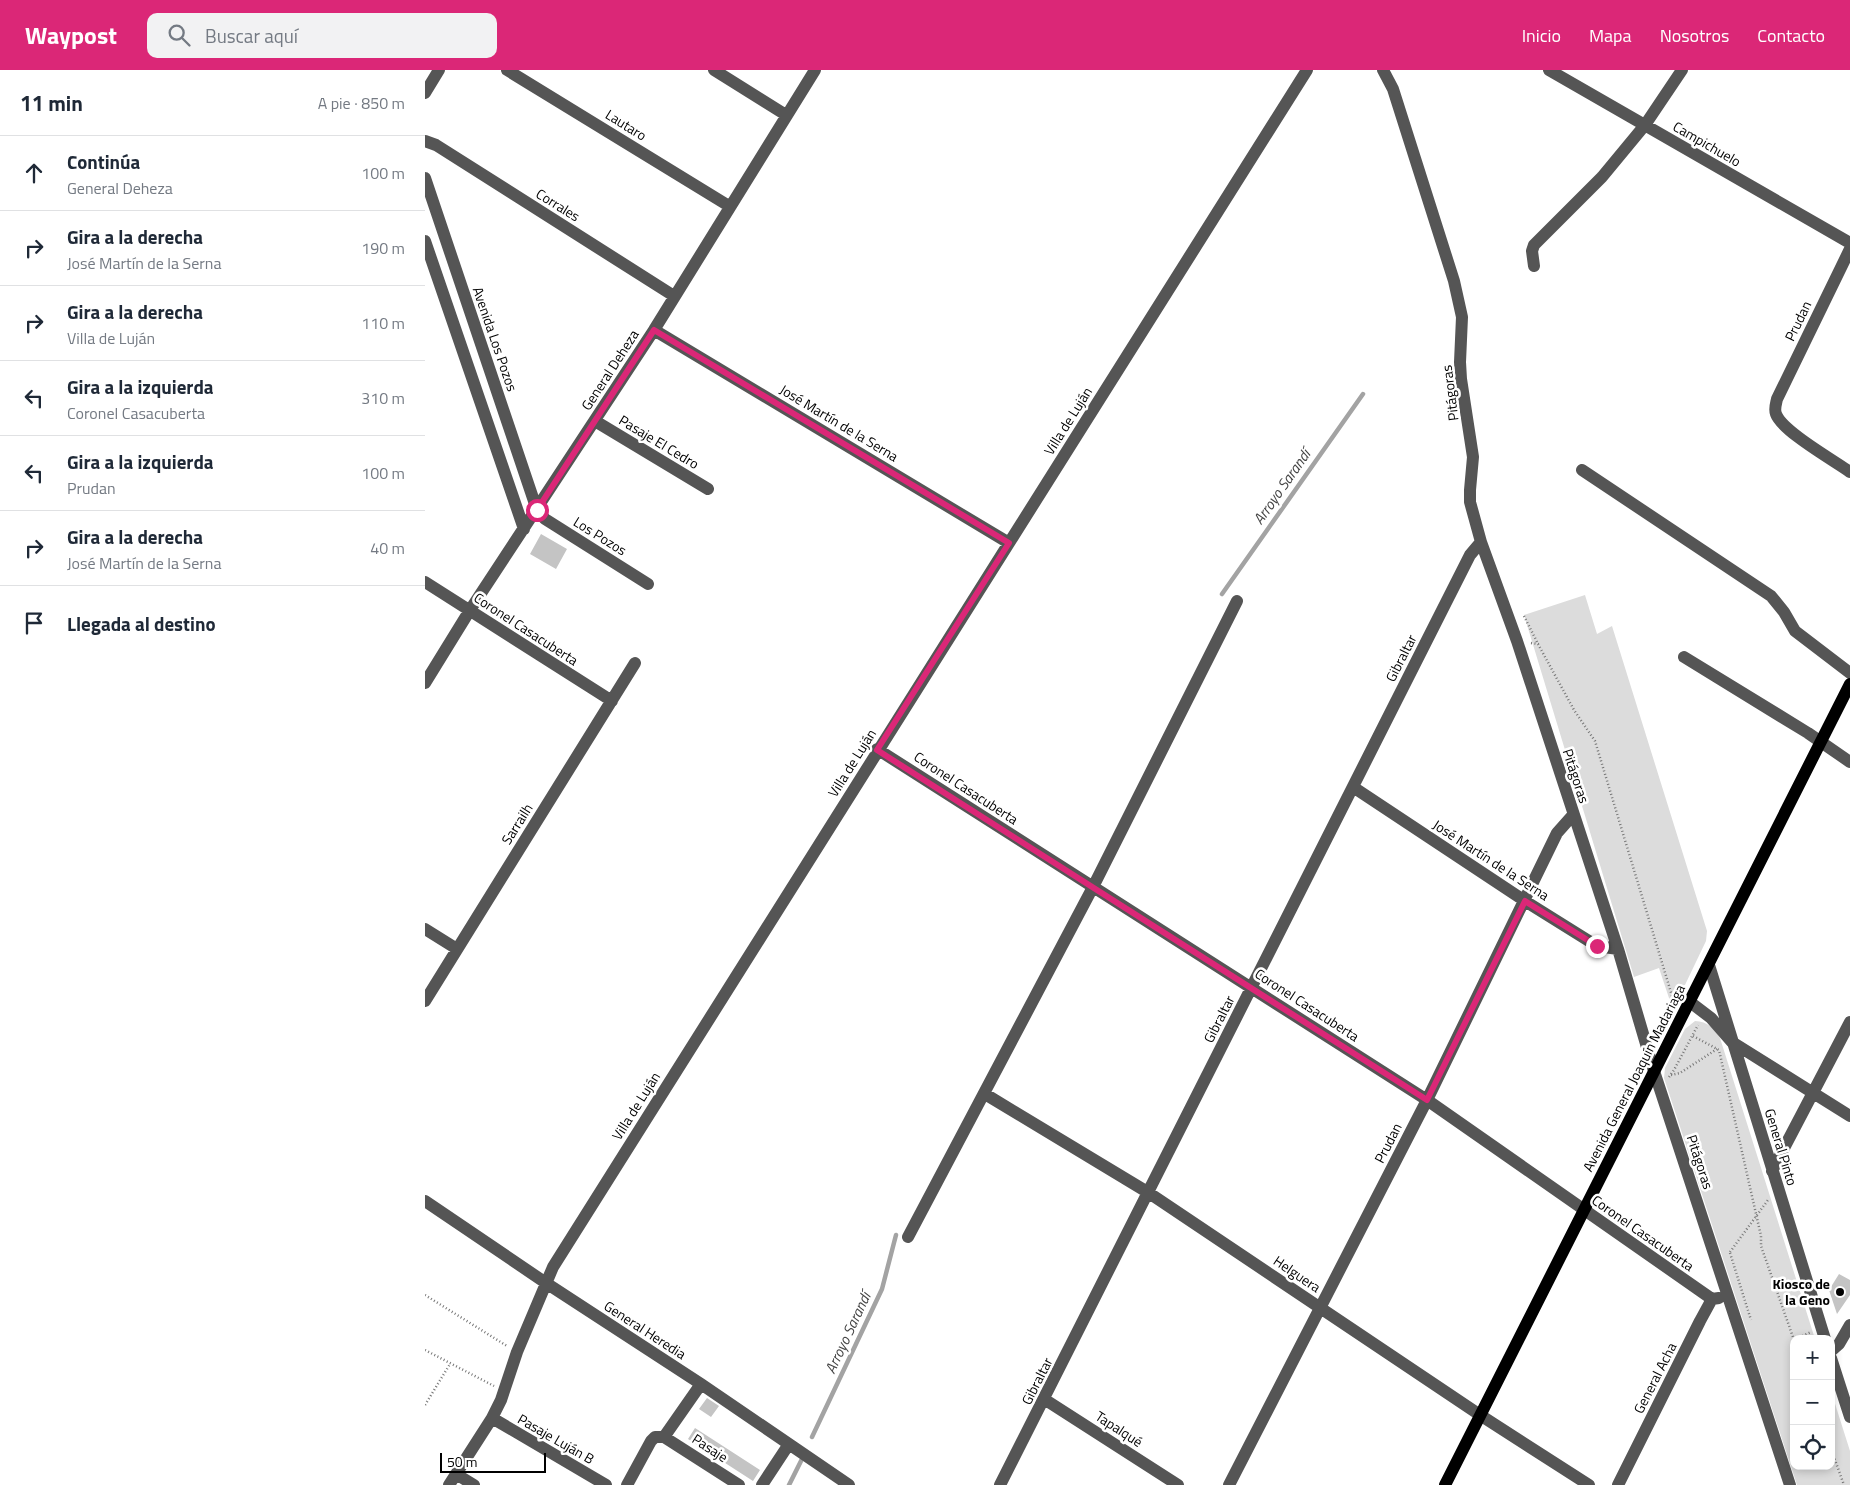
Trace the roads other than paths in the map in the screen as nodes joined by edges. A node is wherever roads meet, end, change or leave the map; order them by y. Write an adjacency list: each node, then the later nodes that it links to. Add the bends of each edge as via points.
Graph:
1 (439, 70): 9 (street)
2 (507, 70): 14 (street, Lautaro)
3 (714, 70): 10 (street)
4 (815, 70): 10 (street, General Deheza)
5 (1307, 70): 28 (street, Villa de Luján)
6 (1383, 70): 27 (street, Pitágoras, via 1393,89 1461,311 1461,379 1473,457 1469,490)
7 (1549, 70): 11 (street, Campichuelo)
8 (1681, 70): 11 (street)
9 (425, 92)
10 (787, 115): 14 (street, General Deheza)
11 (1645, 125): 16 (street, Campichuelo); 18 (street, via 1587,194 1539,240 1533,251)
12 (425, 141): 19 (street, Corrales)
13 (425, 178): 25 (street, Avenida Los Pozos)
14 (729, 206): 19 (street, General Deheza)
15 (425, 241): 26 (street)
16 (1850, 243)
17 (1850, 249): 23 (street, Prudan, via 1775,406 1775,413 1784,427)
18 (1535, 266)
19 (674, 296): 20 (street, General Deheza)
20 (654, 330): 21 (street, General Deheza); 28 (street, José Martín de la Serna)
21 (595, 421): 24 (street, Pasaje El Cedro); 25 (street, General Deheza)
22 (1582, 470): 35 (street, via 1771,596 1795,632)
23 (1850, 472)
24 (708, 489)
25 (537, 510): 26 (street, General Deheza); 30 (street, Los Pozos, via 545,519)
26 (525, 529): 32 (street, General Deheza)
27 (1481, 542): 42 (street, Gibraltar, via 1470,555); 43 (street, Pitágoras)
28 (1009, 543): 40 (street, Villa de Luján)
29 (425, 582): 32 (street, Coronel Casacuberta)
30 (648, 584)
31 (1237, 600): 44 (street)
32 (470, 610): 36 (street, General Deheza); 38 (street, Coronel Casacuberta)
33 (1684, 657): 39 (street)
34 (635, 663): 38 (street, Sarrailh)
35 (1850, 673)
36 (425, 683)
37 (1850, 684): 39 (main road, Avenida General Joaquín Madariaga)
38 (612, 701): 47 (street, Sarrailh)
39 (1821, 742): 41 (street); 49 (main road, Avenida General Joaquín Madariaga)
40 (877, 750): 44 (street, Coronel Casacuberta); 65 (street, Villa de Luján)
41 (1850, 762)
42 (1353, 787): 45 (street, José Martín de la Serna); 50 (street, Gibraltar)
43 (1573, 815): 45 (street, Prudan, via 1557,833); 48 (street, Pitágoras)
44 (1093, 887): 50 (street, Coronel Casacuberta); 57 (street)
45 (1525, 901): 48 (street, José Martín de la Serna, via 1597,946); 58 (street, Prudan)
46 (425, 928): 47 (street)
47 (457, 949): 51 (street, Sarrailh)
48 (1618, 949): 55 (street, Pitágoras)
49 (1709, 965): 52 (main road, Avenida General Joaquín Madariaga); 54 (street, General Pinto)
50 (1252, 987): 58 (street, Coronel Casacuberta); 61 (street, Gibraltar)
51 (425, 1001)
52 (1690, 1002): 54 (street); 55 (main road, Avenida General Joaquín Madariaga)
53 (1850, 1022): 56 (street)
54 (1732, 1042): 56 (street); 60 (street, General Pinto)
55 (1654, 1071): 63 (main road, Avenida General Joaquín Madariaga); 66 (street, Pitágoras)
56 (1814, 1093): 59 (street); 60 (street)
57 (985, 1094): 61 (street, Helguera); 64 (street)
58 (1427, 1100): 63 (street, Coronel Casacuberta); 68 (street, Prudan)
59 (1850, 1116)
60 (1773, 1171): 70 (street, General Pinto)
61 (1149, 1193): 68 (street, Helguera); 75 (street, Gibraltar)
62 (425, 1201): 65 (street, General Heredia)
63 (1583, 1210): 67 (street, Coronel Casacuberta); 76 (main road, Avenida General Joaquín Madariaga)
64 (908, 1237)
65 (545, 1283): 73 (street, General Heredia); 78 (street, Villa de Luján)
66 (1728, 1296): 67 (street); 95 (street, Pitágoras)
67 (1712, 1299): 94 (street, General Acha)
68 (1319, 1307): 76 (street, Helguera); 91 (street, Prudan)
69 (1850, 1325): 71 (street)
70 (1824, 1335)
71 (1835, 1348)
72 (1835, 1366): 74 (street)
73 (701, 1384): 79 (street); 80 (street, General Heredia)
74 (1845, 1387): 77 (street)
75 (1044, 1399): 89 (street, Gibraltar); 90 (street, Tapalqué)
76 (1480, 1415): 92 (main road, Avenida General Joaquín Madariaga); 93 (street, Helguera)
77 (1850, 1417)
78 (491, 1418): 81 (street, Villa de Luján); 84 (street, Pasaje Luján B)
79 (664, 1437): 85 (street, via 651,1441); 86 (street, Pasaje)
80 (789, 1444): 87 (street); 88 (street, General Heredia)
81 (456, 1474): 82 (street, Villa de Luján); 83 (street)
82 (449, 1485)
83 (474, 1485)
84 (606, 1485)
85 (627, 1485)
86 (739, 1485)
87 (762, 1485)
88 (849, 1485)
89 (1000, 1485)
90 (1178, 1485)
91 (1229, 1485)
92 (1445, 1485)
93 (1589, 1485)
94 (1618, 1485)
95 (1790, 1485)

